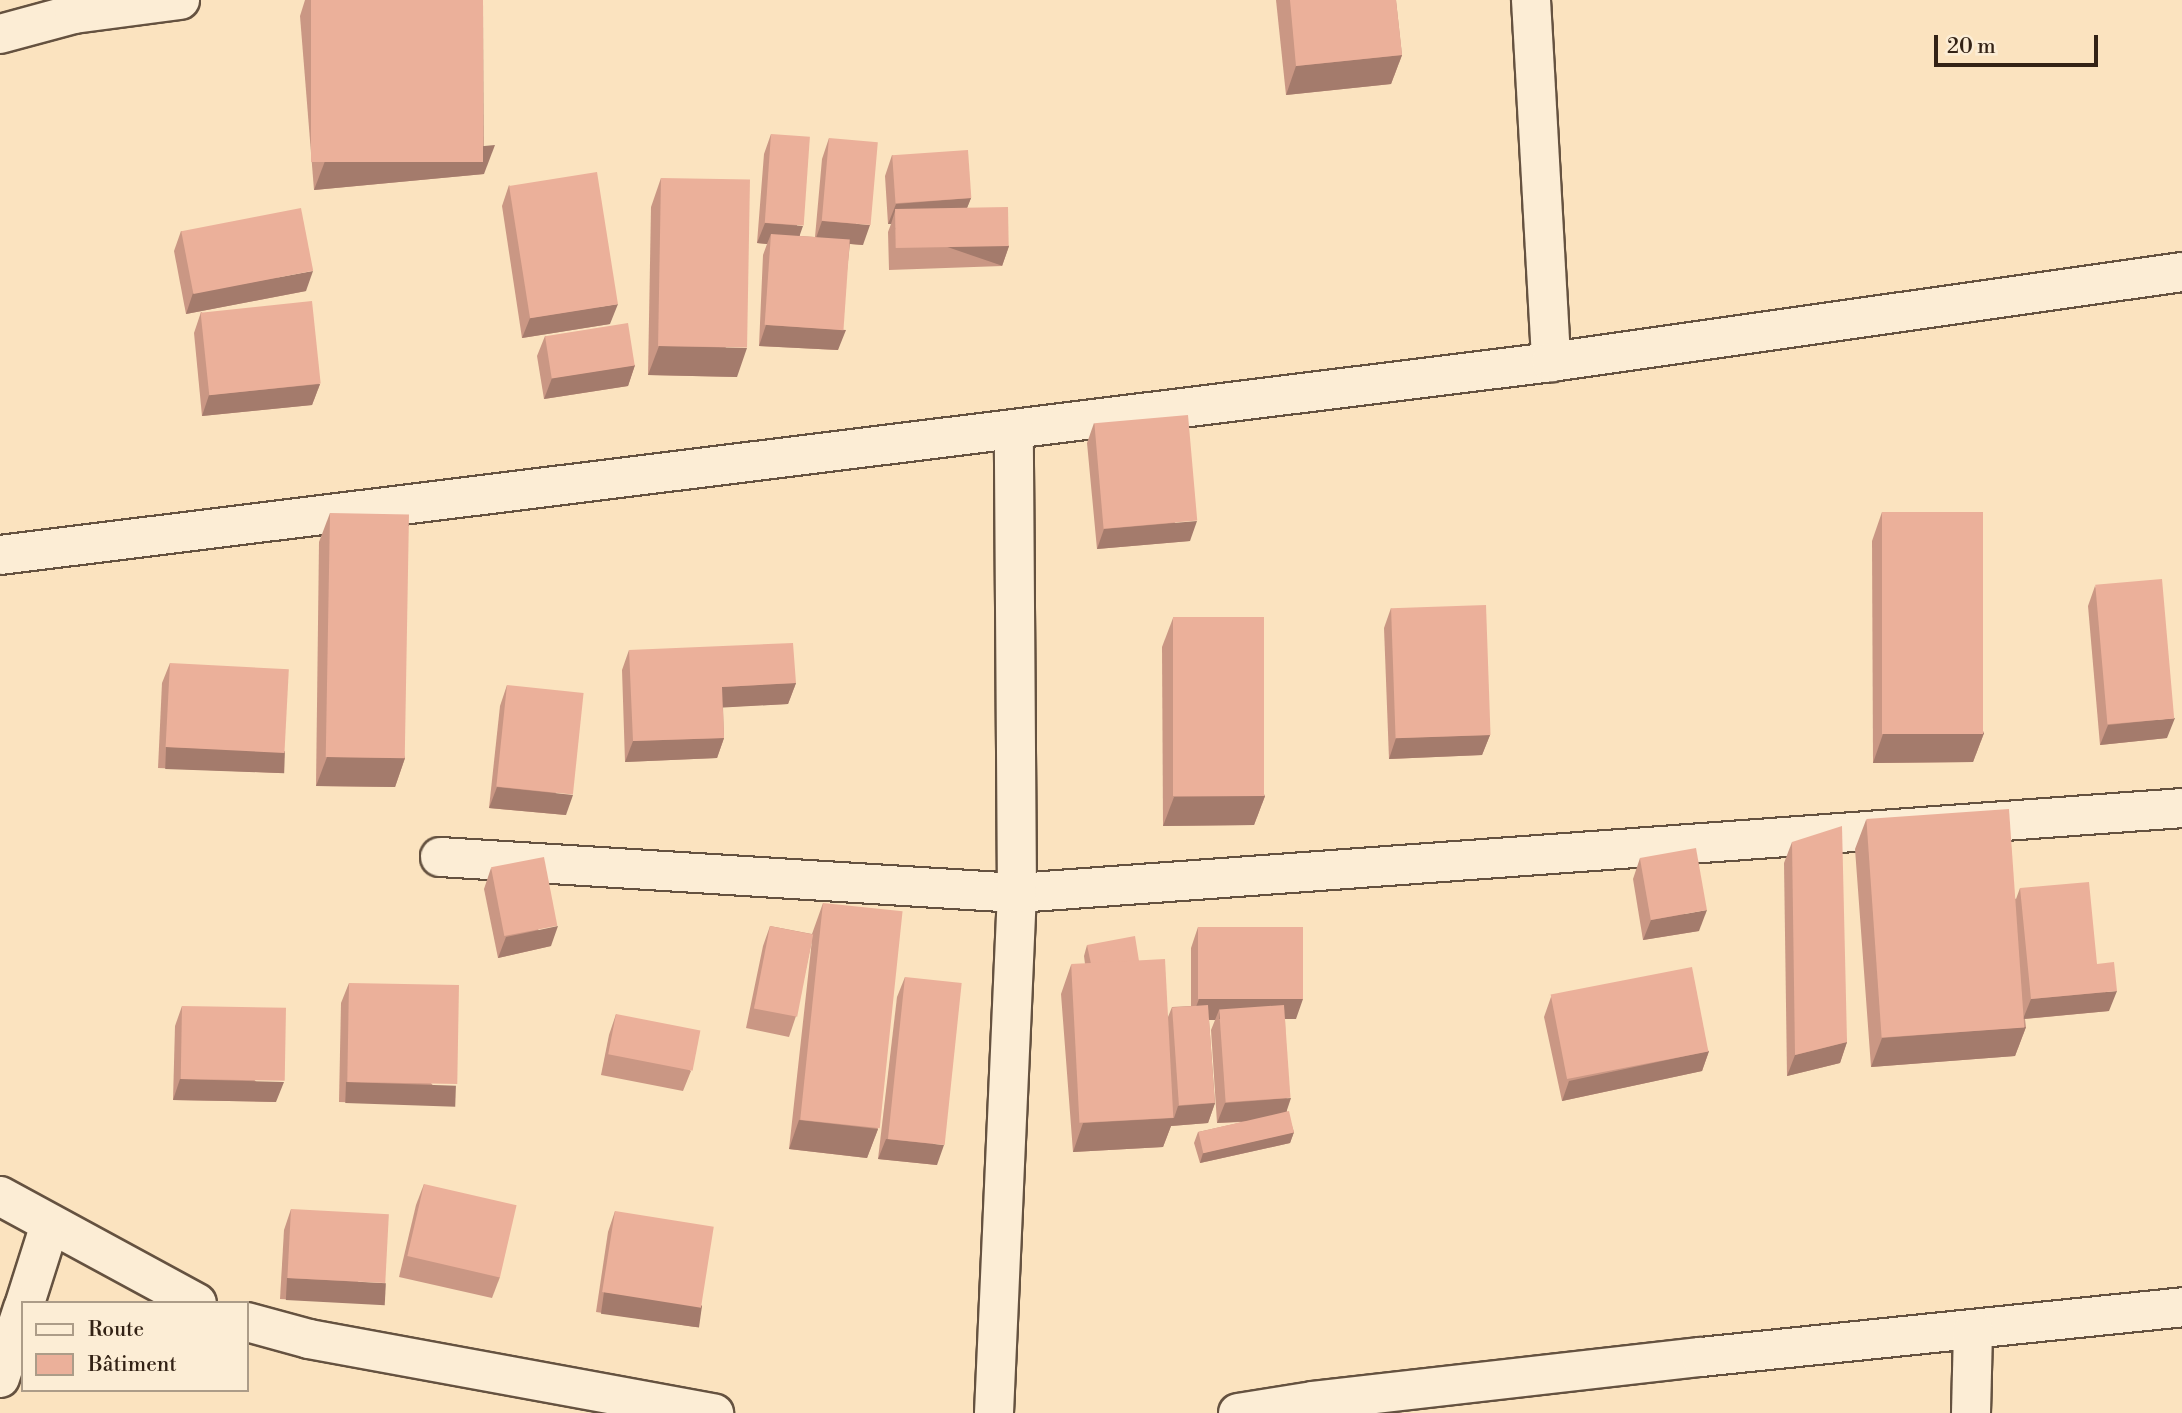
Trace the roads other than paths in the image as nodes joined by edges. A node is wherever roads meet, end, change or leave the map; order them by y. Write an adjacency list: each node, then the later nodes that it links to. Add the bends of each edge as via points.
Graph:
1 (180, 0): 3 (street, via 74,14)
2 (1531, 0): 5 (street)
3 (0, 34)
4 (2182, 272): 5 (street)
5 (1551, 362): 6 (street)
6 (1014, 429): 7 (street); 10 (street)
7 (0, 555)
8 (2182, 808): 10 (street)
9 (440, 857): 10 (street)
10 (1017, 893): 21 (street)
11 (0, 1196): 12 (street)
12 (50, 1224): 13 (street); 14 (street)
13 (25, 1301)
14 (193, 1301)
15 (2182, 1307): 18 (street)
16 (21, 1314): 19 (street)
17 (248, 1322): 20 (street, via 309,1339)
18 (1972, 1330): 22 (street, via 1312,1401); 23 (street)
19 (0, 1378)
20 (714, 1413)
21 (994, 1413)
22 (1238, 1413)
23 (1971, 1413)

